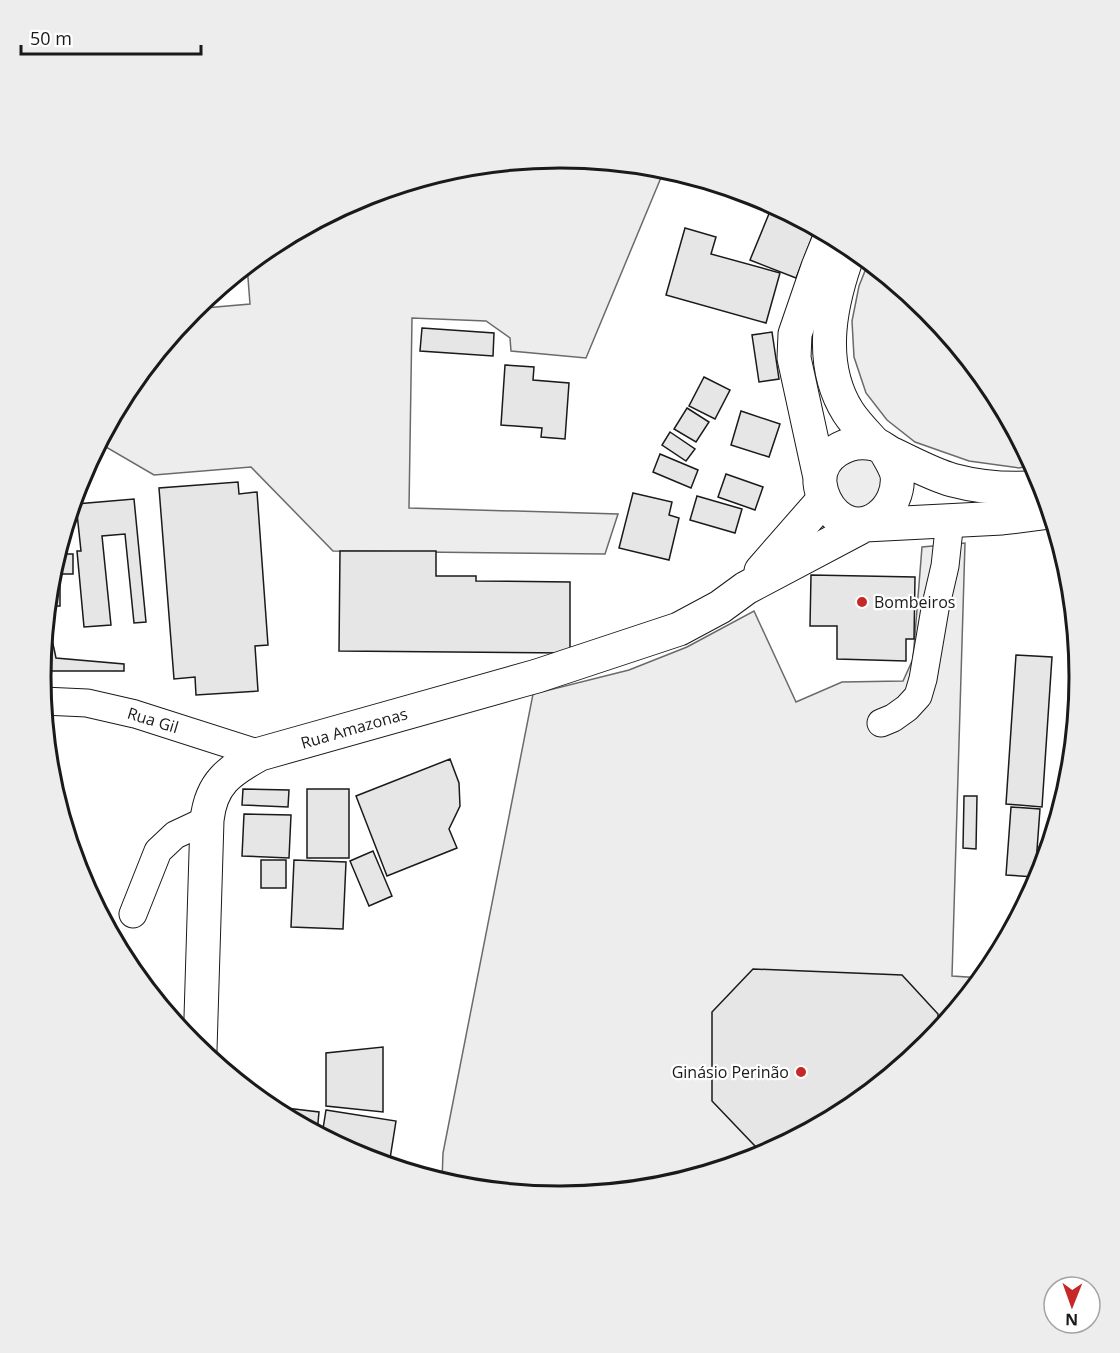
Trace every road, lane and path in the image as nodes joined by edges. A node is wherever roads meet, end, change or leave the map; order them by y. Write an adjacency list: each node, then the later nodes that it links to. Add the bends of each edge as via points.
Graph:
1 (827, 244): 4 (main road, via 795,334 795,358)
2 (847, 256): 3 (main road, via 830,322 831,370 848,412)
3 (880, 447): 4 (main road, via 852,444 838,449 828,456); 5 (main road, via 959,482); 8 (main road, via 897,473 897,489 891,505)
4 (822, 486): 8 (main road, via 835,514); 9 (main road)
5 (1032, 488)
6 (1042, 513): 7 (main road)
7 (938, 521): 8 (main road); 11 (street, via 933,569 935,609 924,679 918,696 900,713)
8 (865, 525): 9 (main road)
9 (746, 588): 12 (main road, Rua Amazonas, via 679,628 617,651)
10 (52, 701): 12 (street, Rua Gil, via 87,703 135,714)
11 (881, 723)
12 (260, 754): 13 (main road, Rua Amazonas, via 234,768 213,793)
13 (207, 820): 14 (street, via 176,835 158,851); 15 (main road, Rua Amazonas)
14 (133, 914)
15 (200, 1036)

